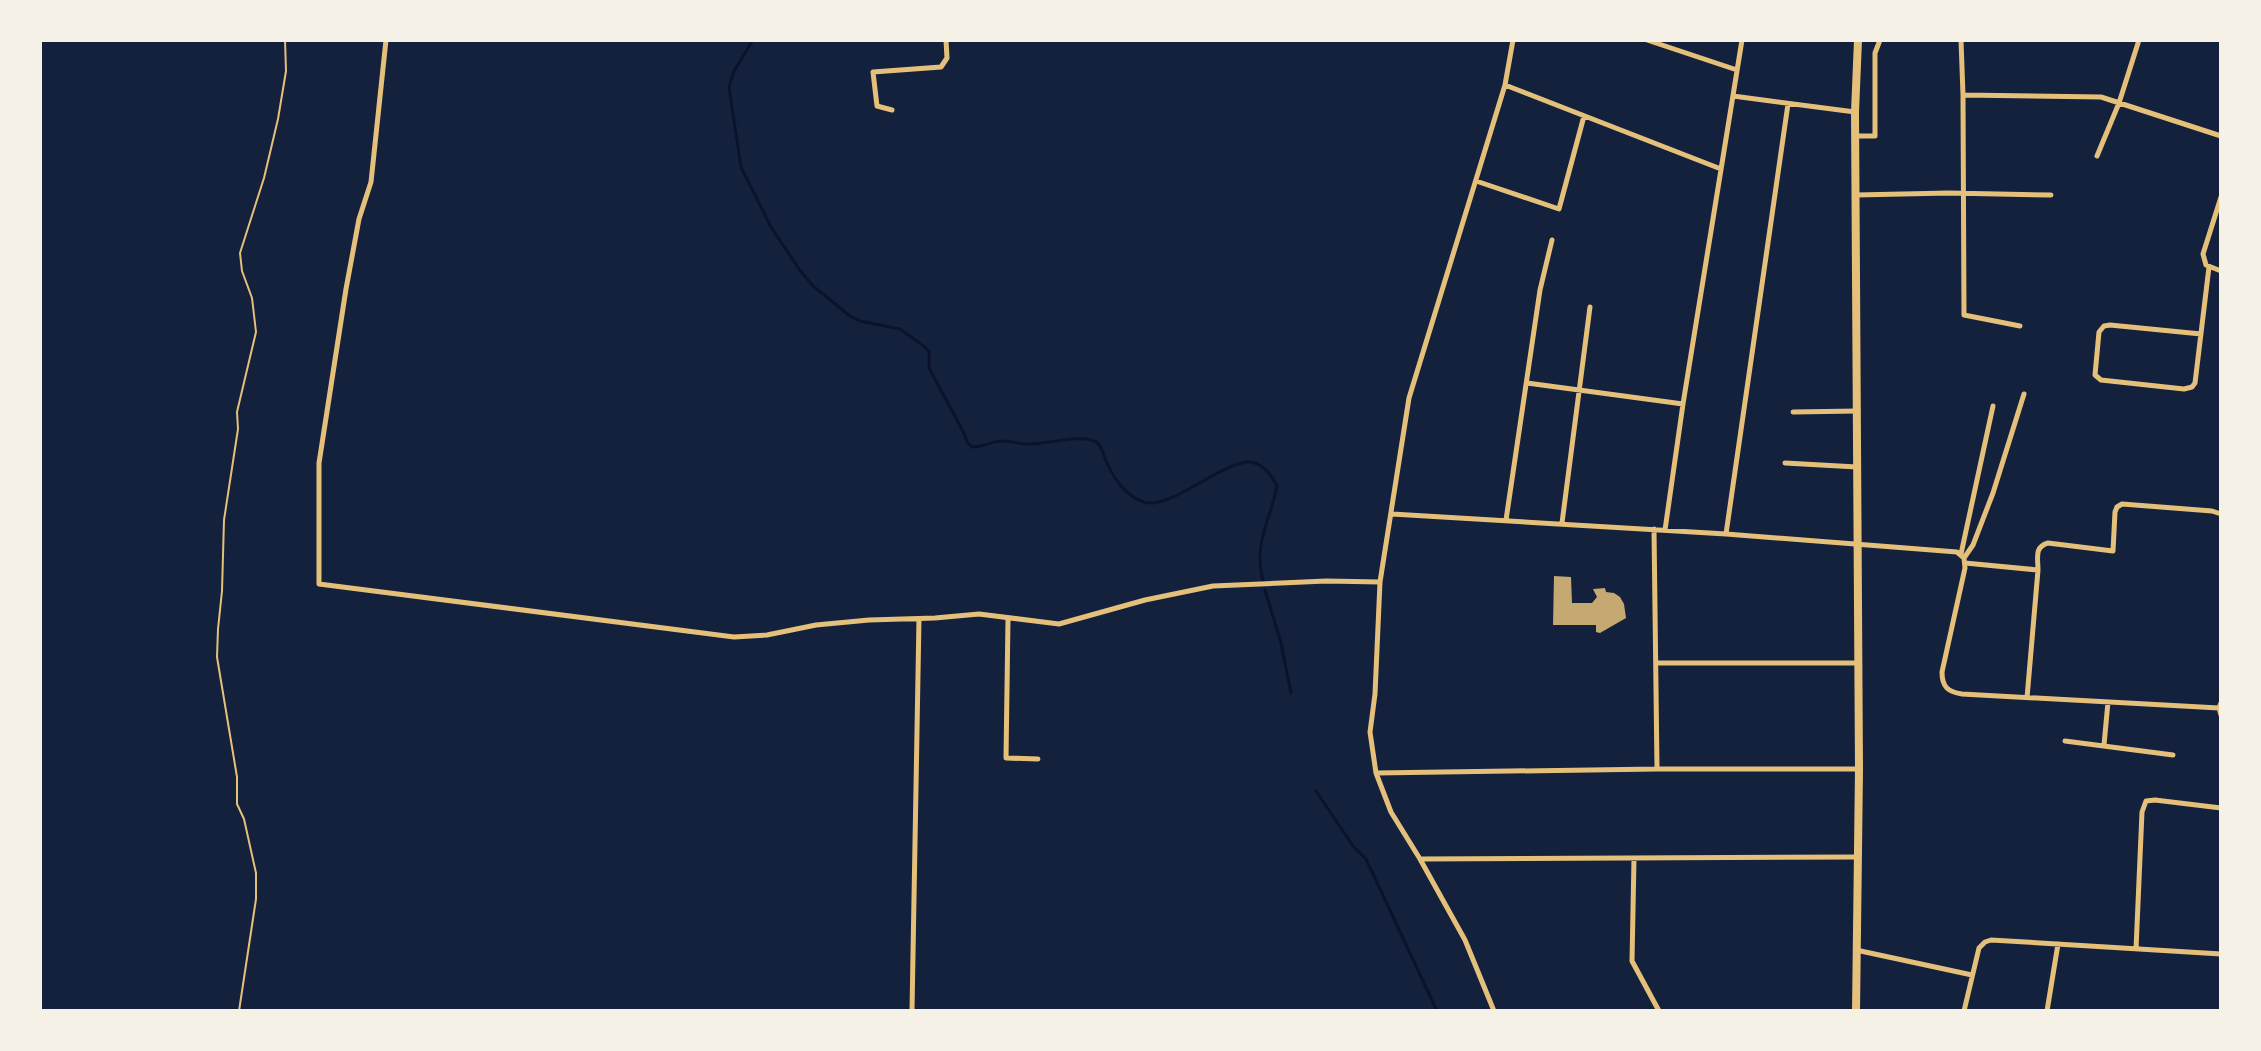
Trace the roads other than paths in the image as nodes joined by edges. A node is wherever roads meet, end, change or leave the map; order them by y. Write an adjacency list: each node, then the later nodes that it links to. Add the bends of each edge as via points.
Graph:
1 (386, 40): 55 (street, via 371,182 346,289 319,463 319,584 734,637 816,625)
2 (946, 40): 17 (street, via 947,58 941,67 873,72 877,106)
3 (1513, 40): 12 (street)
4 (1647, 40): 10 (street)
5 (1742, 40): 11 (street)
6 (1858, 40): 18 (main road)
7 (1880, 40): 20 (street, via 1875,53 1875,136)
8 (1961, 40): 13 (street)
9 (2139, 40): 15 (street)
10 (1669, 44): 11 (street)
11 (1737, 70): 14 (street)
12 (1505, 85): 19 (street); 24 (street)
13 (1963, 95): 15 (street, via 2101,97); 25 (street)
14 (1733, 96): 16 (street); 23 (street)
15 (2119, 103): 21 (street); 22 (street)
16 (1788, 104): 18 (street); 50 (street)
17 (892, 110)
18 (1855, 112): 20 (main road)
19 (1584, 116): 23 (street); 24 (street, via 1559,209)
20 (1856, 136): 26 (main road)
21 (2221, 136)
22 (2097, 156)
23 (1721, 169): 38 (street)
24 (1476, 181): 44 (street, via 1409,398)
25 (1964, 193): 26 (street); 27 (street); 33 (street, via 1964,315)
26 (1856, 195): 40 (main road)
27 (2051, 195)
28 (2221, 197): 30 (street, via 2203,254)
29 (1552, 240): 35 (street)
30 (2209, 267): 31 (street); 34 (street)
31 (2221, 271)
32 (1590, 307): 36 (street)
33 (2020, 326)
34 (2201, 334): 34 (street, via 2104,326 2095,375 2101,380 2189,388 2195,383)
35 (1527, 383): 36 (street); 46 (street)
36 (1580, 390): 38 (street); 47 (street)
37 (2024, 394): 52 (street, via 1993,493)
38 (1683, 404): 49 (street)
39 (1993, 406): 52 (street)
40 (1857, 411): 41 (street); 43 (main road)
41 (1793, 412)
42 (1785, 463): 43 (street)
43 (1857, 467): 51 (main road)
44 (1392, 514): 46 (street); 54 (street)
45 (2221, 514): 53 (street, via 2119,505 2113,551 2048,543 2037,550)
46 (1506, 520): 47 (street)
47 (1562, 523): 48 (street)
48 (1654, 529): 49 (street); 57 (street)
49 (1665, 530): 50 (street)
50 (1726, 534): 51 (street)
51 (1858, 544): 52 (street, via 1942,550); 58 (main road)
52 (1964, 558): 53 (street); 59 (street, via 1944,684 1962,694)
53 (2038, 570): 59 (street)
54 (1380, 582): 56 (street, via 1213,586 1059,624); 68 (street, via 1370,732)
55 (919, 619): 56 (street, via 979,614); 78 (street)
56 (1008, 619): 65 (street, via 1006,758)
57 (1656, 663): 58 (street); 66 (street)
58 (1858, 663): 67 (main road)
59 (2027, 698): 60 (street)
60 (2108, 702): 61 (street); 63 (street)
61 (2220, 709)
62 (2065, 741): 63 (street)
63 (2104, 745): 64 (street)
64 (2173, 755)
65 (1038, 759)
66 (1657, 769): 67 (street); 68 (street)
67 (1859, 769): 70 (main road)
68 (1376, 773): 71 (street, via 1391,812)
69 (2221, 808): 74 (street, via 2144,803)
70 (1858, 857): 72 (street); 75 (main road)
71 (1420, 859): 72 (street); 79 (street, via 1465,940)
72 (1634, 859): 80 (street, via 1632,961)
73 (2058, 944): 74 (street); 77 (street, via 1985,942); 83 (street)
74 (2136, 949): 76 (street)
75 (1855, 950): 77 (street); 81 (main road)
76 (2221, 954)
77 (1972, 975): 82 (street)
78 (912, 1011)
79 (1494, 1011)
80 (1659, 1011)
81 (1856, 1011)
82 (1964, 1011)
83 (2047, 1011)

